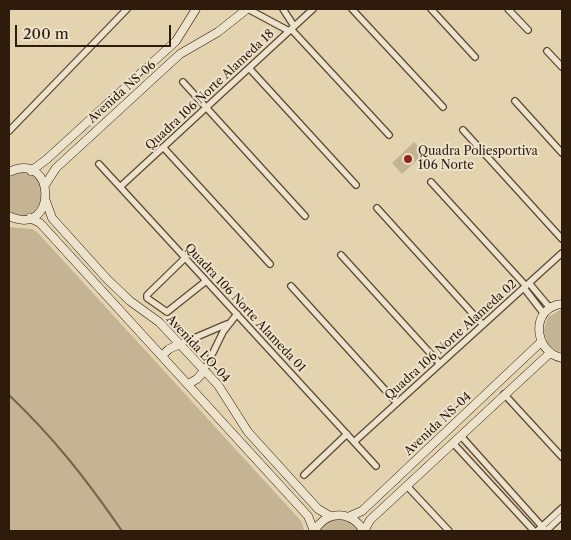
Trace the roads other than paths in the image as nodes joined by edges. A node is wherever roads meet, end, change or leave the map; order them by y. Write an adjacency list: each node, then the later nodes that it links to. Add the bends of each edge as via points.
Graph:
1 (126, 9): 20 (street)
2 (196, 9): 26 (street, Avenida NS-06, via 176,41)
3 (248, 9): 9 (street); 28 (street, Avenida NS-06, via 218,32 180,54 56,168)
4 (283, 9): 9 (street)
5 (313, 9): 9 (street, Quadra 106 Norte Alameda 18)
6 (352, 9): 18 (street)
7 (431, 9): 12 (street)
8 (508, 9): 10 (street)
9 (292, 29): 14 (street, Quadra 106 Norte Alameda 18); 21 (street)
10 (528, 30)
11 (548, 51): 13 (street)
12 (475, 57)
13 (562, 67)
14 (249, 68): 17 (street, Quadra 106 Norte Alameda 18); 29 (street)
15 (184, 82): 17 (street)
16 (515, 102): 23 (street)
17 (206, 107): 22 (street, Quadra 106 Norte Alameda 18); 34 (street)
18 (443, 107)
19 (463, 130): 36 (street)
20 (9, 131)
21 (389, 136)
22 (163, 146): 30 (street, Quadra 106 Norte Alameda 18); 40 (street)
23 (562, 153)
24 (99, 164): 30 (street, Quadra 106 Norte Alameda 01)
25 (10, 170): 26 (street)
26 (31, 170): 28 (street)
27 (432, 182): 43 (street)
28 (45, 185): 31 (street)
29 (356, 185)
30 (120, 187): 39 (street, Quadra 106 Norte Alameda 01)
31 (46, 201): 35 (street); 51 (street, Avenida LO-04, via 51,217 102,274)
32 (377, 208): 49 (street)
33 (9, 216): 35 (street)
34 (305, 216)
35 (30, 218): 53 (street, via 39,222)
36 (562, 239)
37 (562, 253): 43 (street, Quadra 106 Norte Alameda 02)
38 (341, 255): 55 (street)
39 (186, 258): 41 (street, Quadra 106 Norte Alameda 01); 41 (street, via 147,298 167,312)
40 (270, 264)
41 (206, 281): 46 (street, Quadra 106 Norte Alameda 01)
42 (291, 286): 59 (street)
43 (526, 286): 45 (street); 47 (street); 49 (street, Quadra 106 Norte Alameda 02)
44 (562, 304): 45 (street)
45 (550, 308): 47 (street)
46 (237, 314): 48 (street); 60 (street, Quadra 106 Norte Alameda 01)
47 (544, 314): 50 (street, via 539,324)
48 (227, 324): 51 (street); 56 (street)
49 (484, 325): 55 (street, Quadra 106 Norte Alameda 02)
50 (541, 342): 52 (street); 71 (street, Avenida NS-04, via 362,511)
51 (180, 344): 53 (street); 56 (street, Avenida LO-04)
52 (550, 353): 54 (street); 58 (street, Avenida NS-04)
53 (162, 356): 57 (street)
54 (562, 358)
55 (440, 364): 59 (street, Quadra 106 Norte Alameda 02)
56 (204, 371): 57 (street, via 197,380); 69 (street, Avenida LO-04, via 223,392 248,432 318,509)
57 (188, 384): 73 (street, via 308,516)
58 (504, 394): 61 (street, Avenida NS-04); 64 (street)
59 (397, 403): 62 (street, Quadra 106 Norte Alameda 02)
60 (347, 434): 62 (street, Quadra 106 Norte Alameda 01); 66 (street)
61 (461, 436): 63 (street, Avenida NS-04); 72 (street)
62 (354, 442): 65 (street, Quadra 106 Norte Alameda 01)
63 (453, 443): 67 (street, Avenida NS-04); 76 (street)
64 (562, 457)
65 (376, 466)
66 (304, 475)
67 (407, 486): 74 (street, Avenida NS-04, via 368,521); 75 (street)
68 (562, 508): 72 (street)
69 (330, 516): 71 (street); 73 (street)
70 (562, 516): 72 (street)
71 (348, 517): 74 (street, Avenida NS-04)
72 (545, 530): 76 (street)
73 (315, 531)
74 (363, 531)
75 (449, 531)
76 (536, 531)

